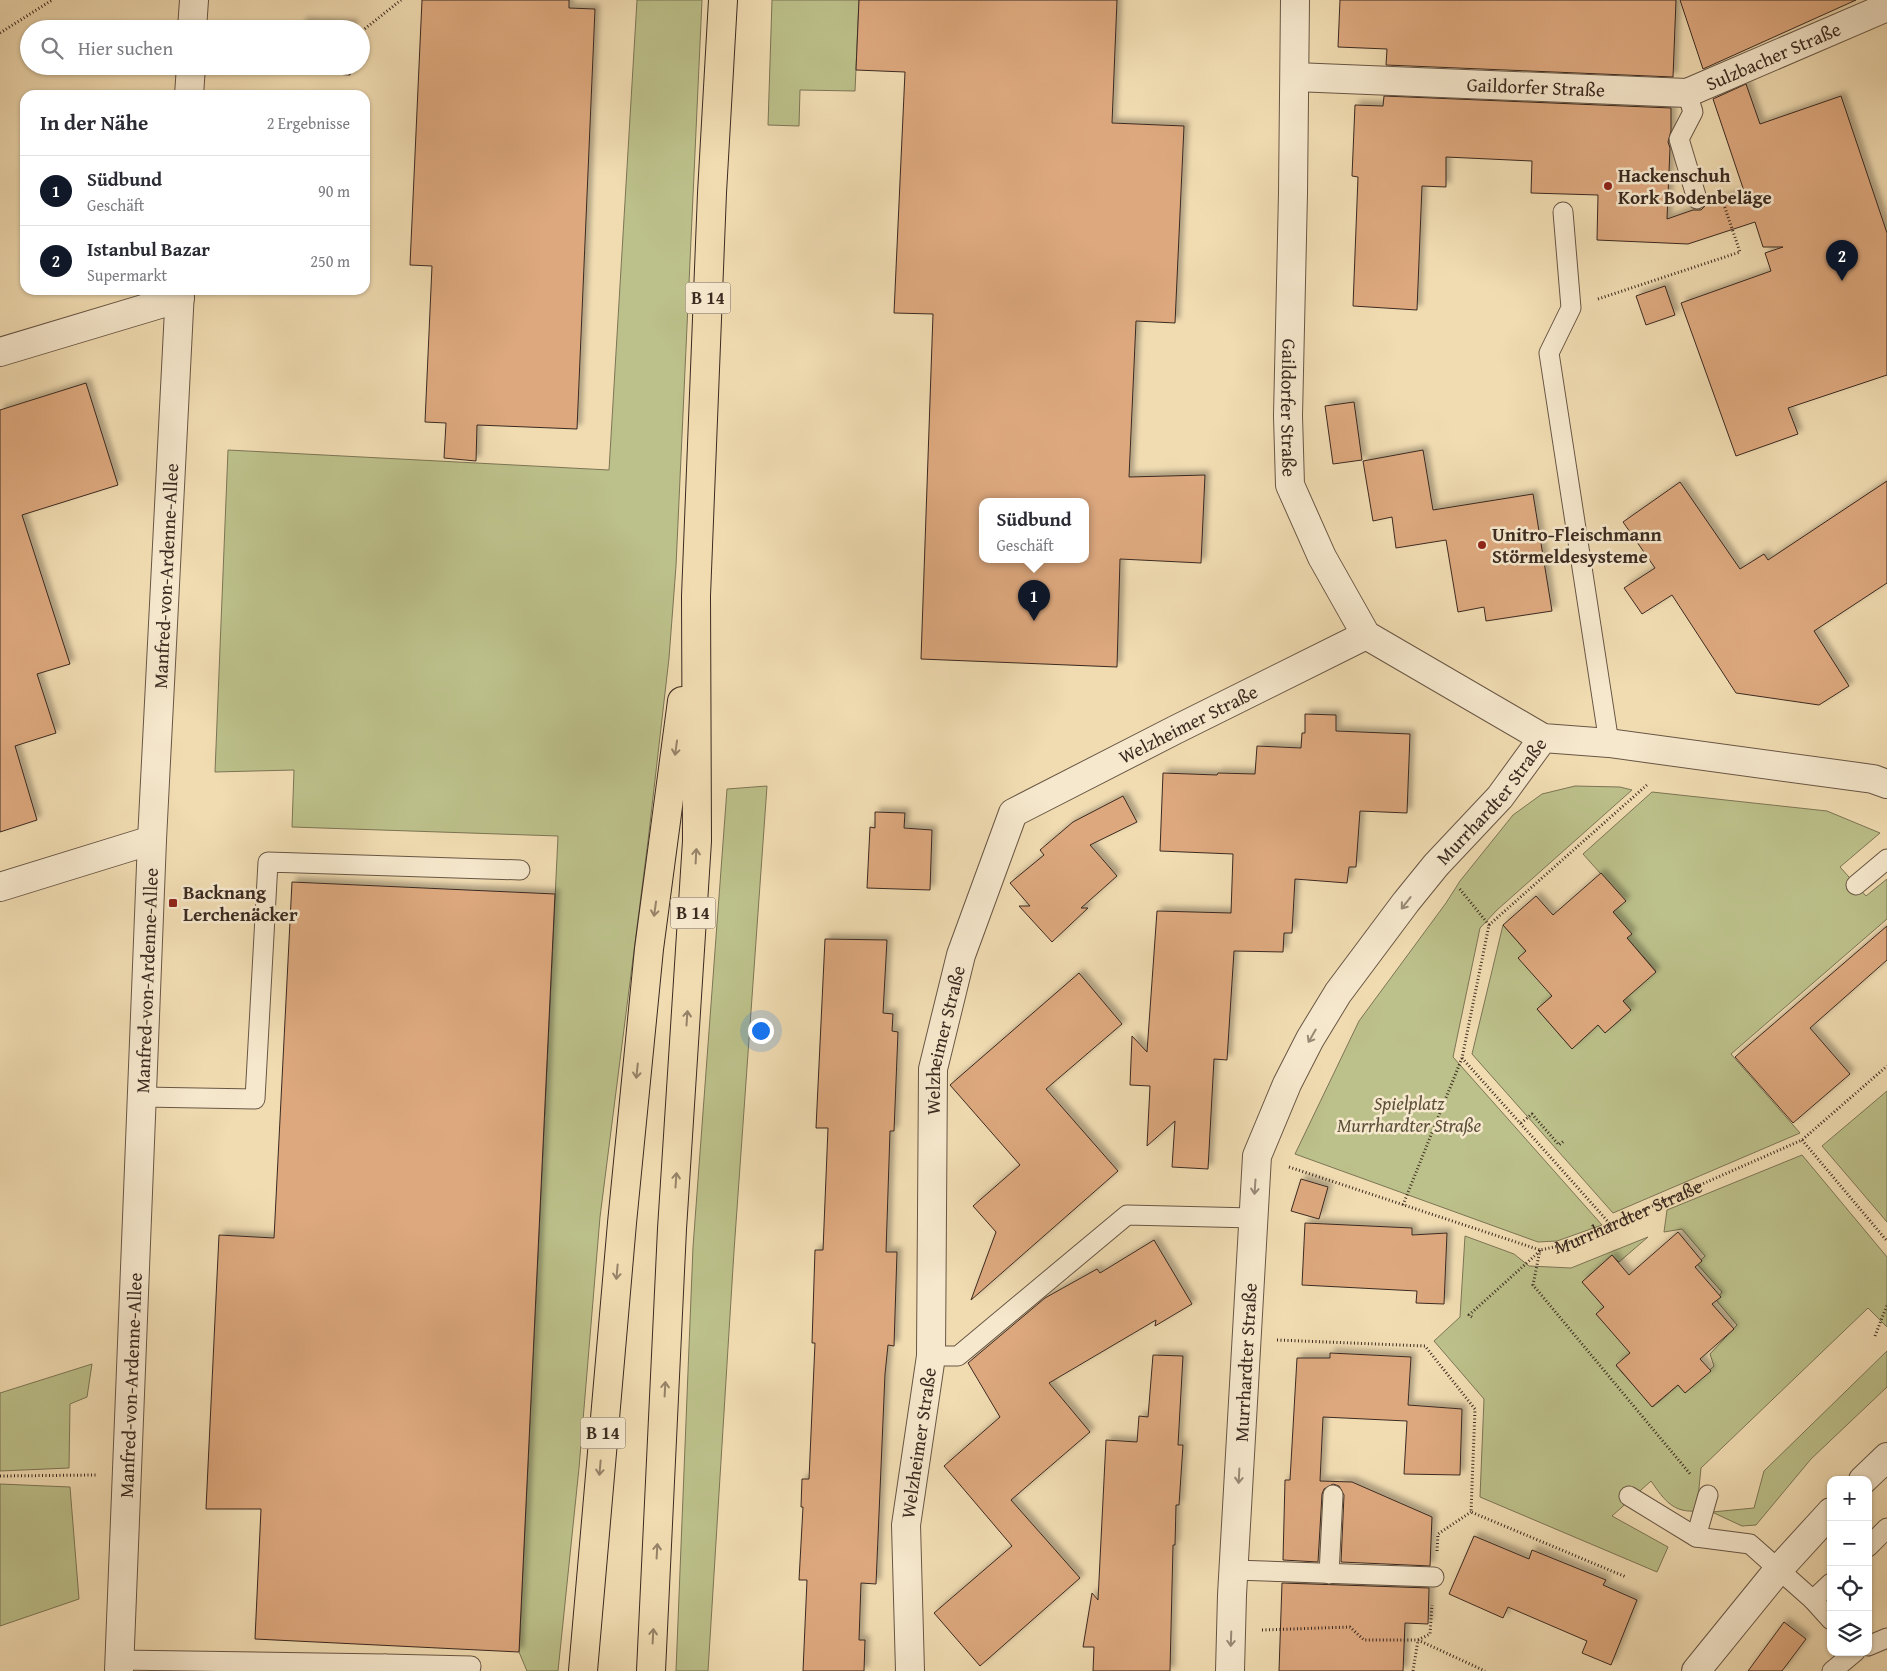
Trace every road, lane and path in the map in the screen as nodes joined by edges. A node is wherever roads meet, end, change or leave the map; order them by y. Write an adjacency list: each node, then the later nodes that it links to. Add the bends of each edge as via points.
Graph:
1 (52, 0): 7 (path)
2 (194, 0): 9 (street)
3 (402, 0): 10 (path)
4 (723, 0): 23 (main road, B 14)
5 (1295, 0): 13 (street, Gaildorfer Straße)
6 (1887, 7): 15 (street, Sulzbacher Straße)
7 (20, 20)
8 (20, 20): 11 (path)
9 (193, 20)
10 (370, 26)
11 (0, 33)
12 (190, 75): 14 (street)
13 (1294, 76): 15 (street, Gaildorfer Straße); 24 (street, Gaildorfer Straße, via 1288,416 1290,485 1322,557)
14 (189, 90)
15 (1687, 93): 17 (lane, via 1693,112 1679,139)
16 (1721, 196): 21 (path, via 1740,252)
17 (1697, 199)
18 (1563, 212): 21 (lane)
19 (177, 295): 22 (street)
20 (180, 295): 29 (street, Manfred-von-Ardenne-Allee)
21 (1571, 308): 26 (lane, via 1549,354 1606,672)
22 (0, 352)
23 (696, 596): 79 (main road, B 14, one-way to 79, via 649,949); 80 (main road, B 14, one-way to 23, via 672,1229 697,841)
24 (1366, 635): 25 (street); 52 (street, Welzheimer Straße, via 1013,813 961,955 932,1069)
25 (1544, 738): 26 (street, Murrhardter Straße); 42 (street, Murrhardter Straße, one-way to 42, via 1500,797 1436,865 1338,993 1310,1039)
26 (1609, 743): 28 (street, Murrhardter Straße, via 1873,779)
27 (1648, 784): 35 (path)
28 (1887, 784)
29 (152, 840): 34 (street); 38 (street, Manfred-von-Ardenne-Allee)
30 (1887, 858): 33 (lane)
31 (520, 870): 38 (lane, via 268,862 256,1098)
32 (1453, 881): 35 (path)
33 (1856, 885)
34 (0, 887)
35 (1489, 925): 36 (path)
36 (1462, 1058): 39 (path); 43 (path)
37 (1887, 1066): 40 (path, Murrhardter Straße)
38 (142, 1096): 54 (street, Manfred-von-Ardenne-Allee)
39 (1521, 1123): 41 (path, via 1532,1114 1559,1145); 45 (path)
40 (1802, 1140): 45 (path, Murrhardter Straße); 46 (path)
41 (1564, 1141)
42 (1257, 1156): 43 (path, Murrhardter Straße); 44 (street, Murrhardter Straße, one-way to 44)
43 (1403, 1205): 47 (path, Murrhardter Straße)
44 (1252, 1218): 51 (street, Murrhardter Straße); 52 (lane, via 1127,1214 958,1356)
45 (1611, 1225): 47 (path, Murrhardter Straße, via 1564,1246)
46 (1887, 1241)
47 (1540, 1250): 49 (path); 58 (path, via 1534,1285)
48 (1887, 1306): 50 (path)
49 (1470, 1316)
50 (1875, 1336)
51 (1247, 1339): 64 (street, Murrhardter Straße, one-way to 64); 68 (path, via 1425,1346 1476,1409 1471,1512)
52 (931, 1356): 81 (street, Welzheimer Straße, via 906,1525)
53 (1887, 1456): 56 (street)
54 (126, 1474): 55 (path); 76 (street, Manfred-von-Ardenne-Allee)
55 (0, 1476)
56 (1867, 1476)
57 (1333, 1495): 66 (lane)
58 (1708, 1495): 62 (lane)
59 (1628, 1496): 62 (lane)
60 (1827, 1516): 65 (street)
61 (1887, 1528): 63 (lane)
62 (1696, 1537): 65 (lane, via 1750,1544)
63 (1872, 1543)
64 (1234, 1570): 66 (lane); 72 (street, Murrhardter Straße)
65 (1778, 1570): 70 (lane); 84 (street)
66 (1329, 1574): 67 (lane)
67 (1434, 1577)
68 (1626, 1577)
69 (1827, 1587): 70 (lane)
70 (1813, 1600): 71 (lane)
71 (1827, 1616)
72 (1231, 1632): 82 (street, Murrhardter Straße, one-way to 82); 83 (path, via 1350,1627 1364,1640 1418,1640)
73 (1887, 1638): 74 (lane)
74 (1872, 1644)
75 (1850, 1656): 85 (lane)
76 (120, 1665): 77 (lane)
77 (385, 1667): 78 (lane, via 471,1666)
78 (470, 1671)
79 (583, 1671)
80 (651, 1671)
81 (910, 1671)
82 (1230, 1671)
83 (1485, 1671)
84 (1696, 1671)
85 (1832, 1671)

